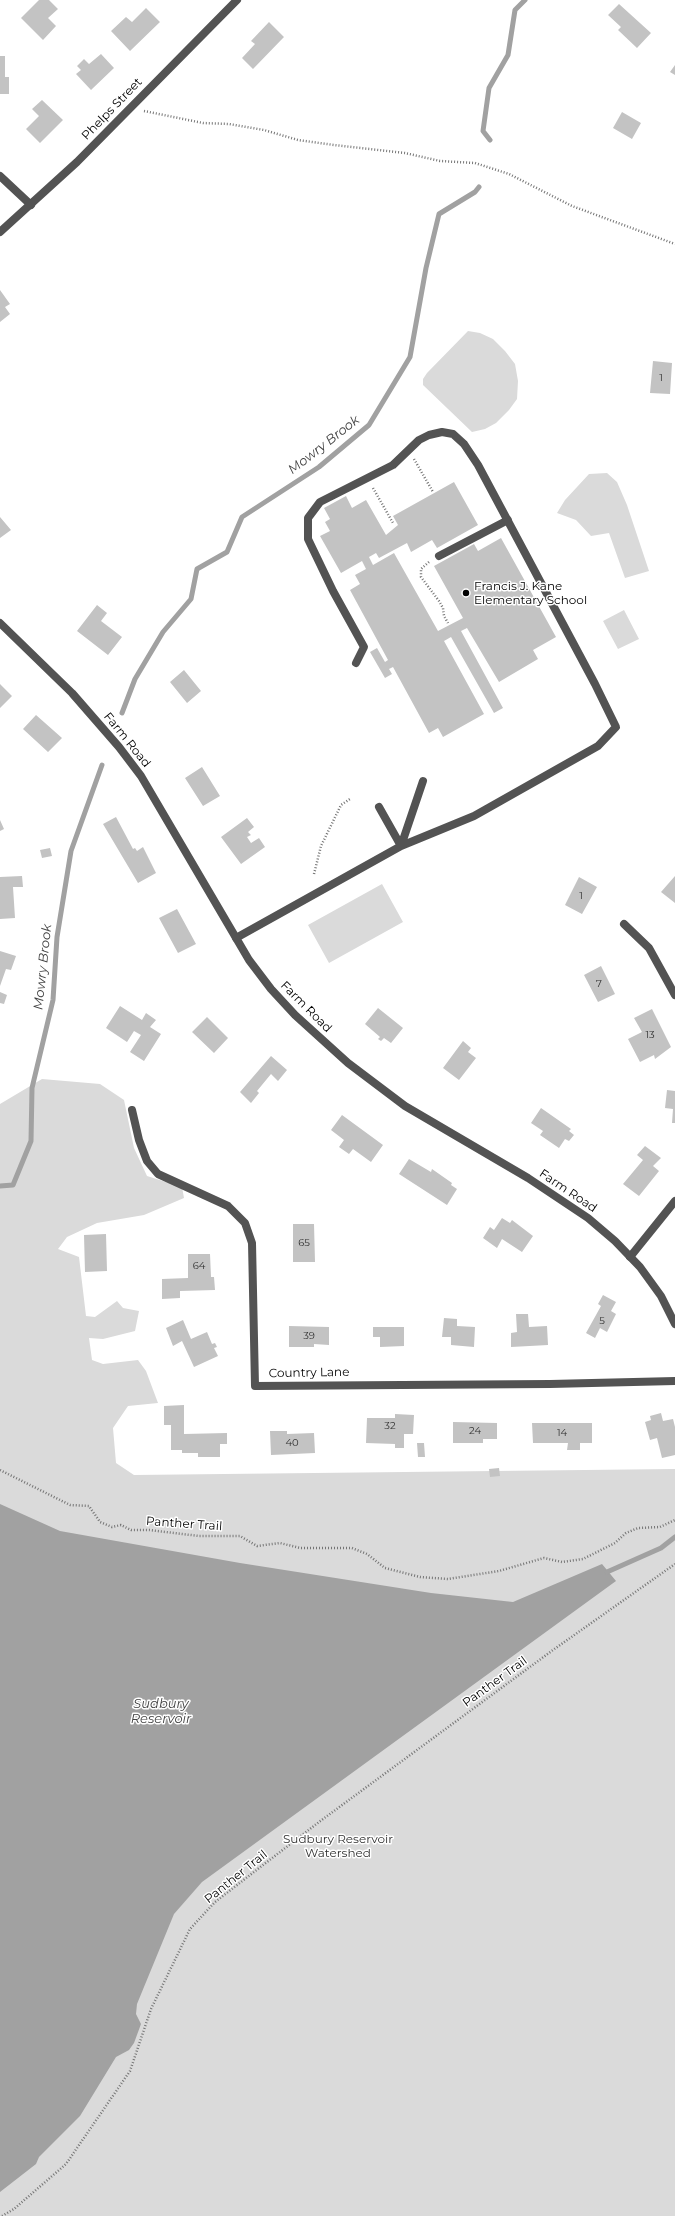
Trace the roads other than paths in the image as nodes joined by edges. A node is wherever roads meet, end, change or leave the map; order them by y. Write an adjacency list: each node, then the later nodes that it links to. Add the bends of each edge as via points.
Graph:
1 (237, 0): 3 (street, Phelps Street, via 78,162)
2 (0, 176): 3 (street)
3 (31, 205): 4 (street, Phelps Street)
4 (0, 232)
5 (508, 520): 6 (street); 8 (street, via 464,444 453,434 442,432 419,440 393,465 320,502 308,518 308,539 364,647); 11 (street, via 616,727 598,746 481,812)
6 (439, 556)
7 (0, 623): 13 (street, Farm Road, via 72,693 136,770 160,806)
8 (356, 663)
9 (423, 781): 11 (street)
10 (379, 807): 11 (street)
11 (401, 846): 13 (street)
12 (624, 924): 14 (street, via 649,948)
13 (236, 938): 17 (street, Farm Road, via 271,989 348,1063 412,1109 559,1197 599,1227)
14 (675, 995)
15 (132, 1110): 19 (street, Country Lane, via 147,1161 158,1174 228,1206 245,1223 252,1243 255,1386 550,1384)
16 (675, 1202): 17 (street)
17 (630, 1257): 18 (street, Farm Road, via 661,1296)
18 (675, 1324)
19 (675, 1380)

